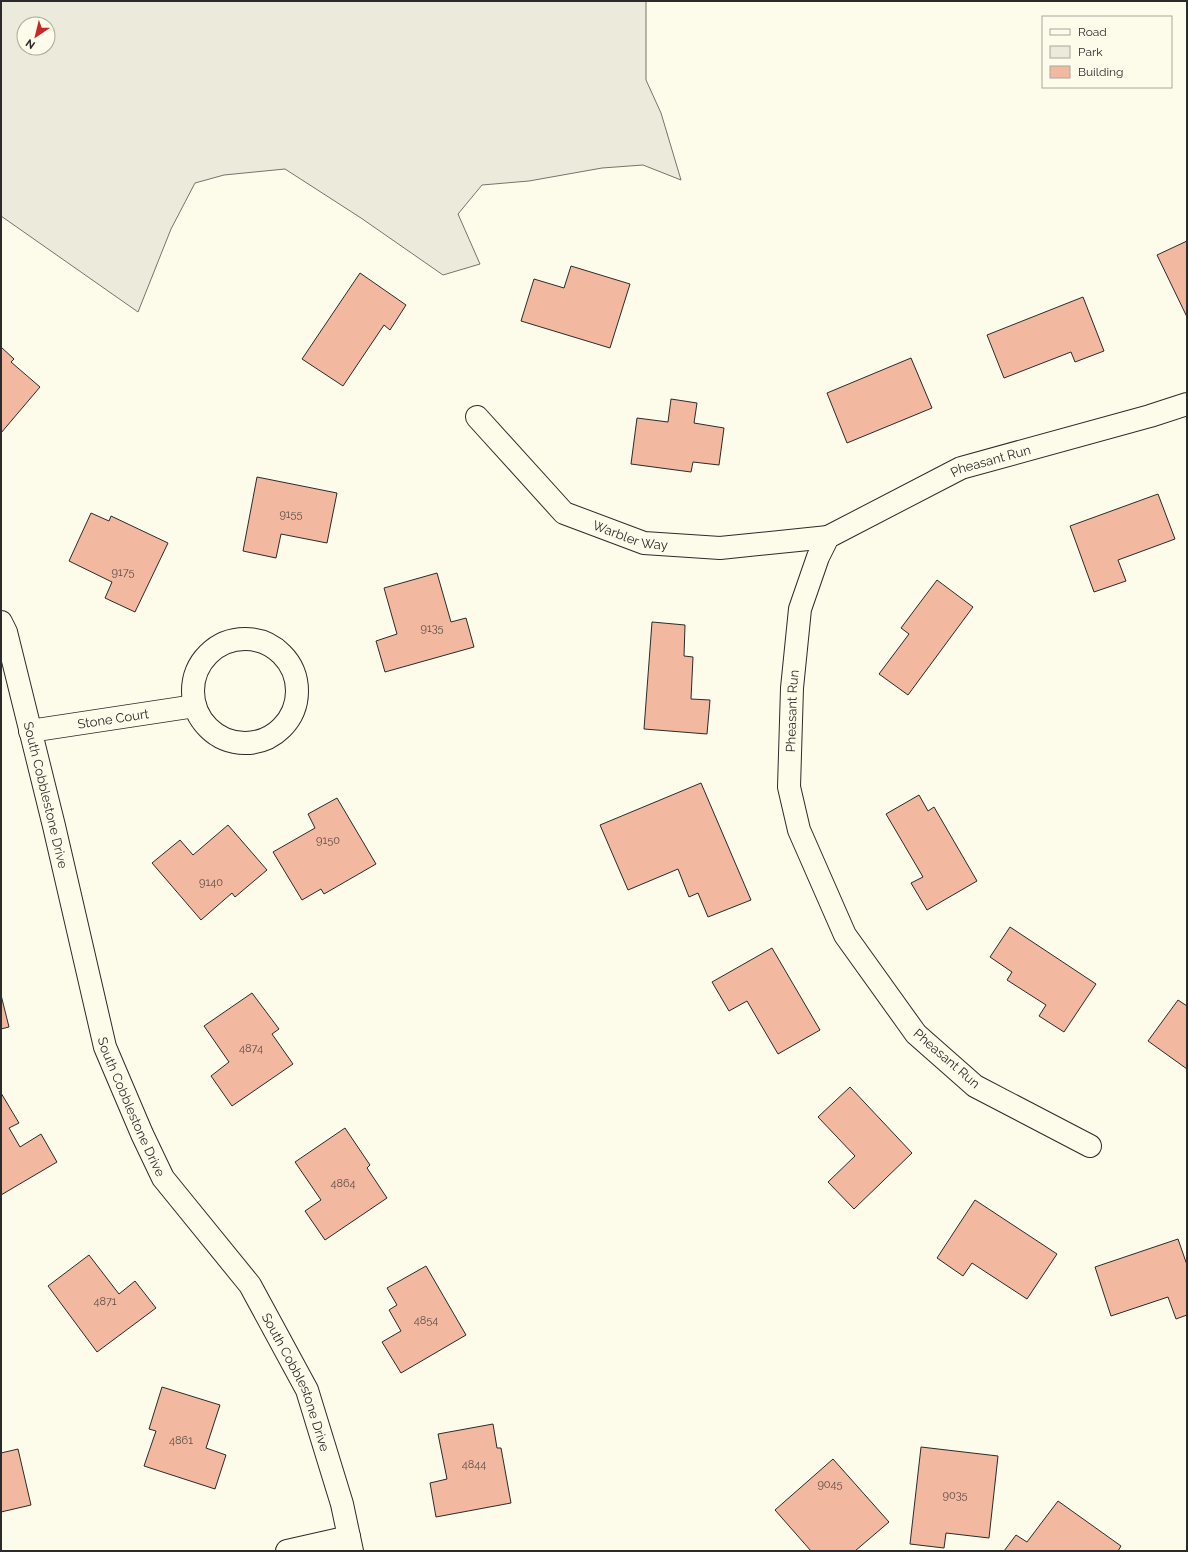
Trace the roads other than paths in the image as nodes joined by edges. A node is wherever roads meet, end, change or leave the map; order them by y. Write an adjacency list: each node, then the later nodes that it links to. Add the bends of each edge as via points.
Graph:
1 (1187, 404): 3 (street, Pheasant Run, via 961,468)
2 (477, 417): 3 (street, Warbler Way, via 564,513 644,543 720,548)
3 (828, 537): 7 (street, Pheasant Run, via 818,557 800,609 792,688 788,787 799,830 845,934 916,1034 975,1086)
4 (1, 622): 6 (street, South Cobblestone Drive, via 6,632)
5 (195, 706): 5 (street, via 202,722 214,734 229,741 246,744 263,741 278,732 288,720 295,704 297,687 293,670 283,656 269,645 253,640 235,640 219,646 205,657 196,672 193,689); 6 (street, Stone Court)
6 (30, 731): 8 (street, South Cobblestone Drive, via 105,1047 163,1178 250,1285 307,1390 342,1504)
7 (1090, 1146)
8 (351, 1544): 9 (street)
9 (287, 1551)

